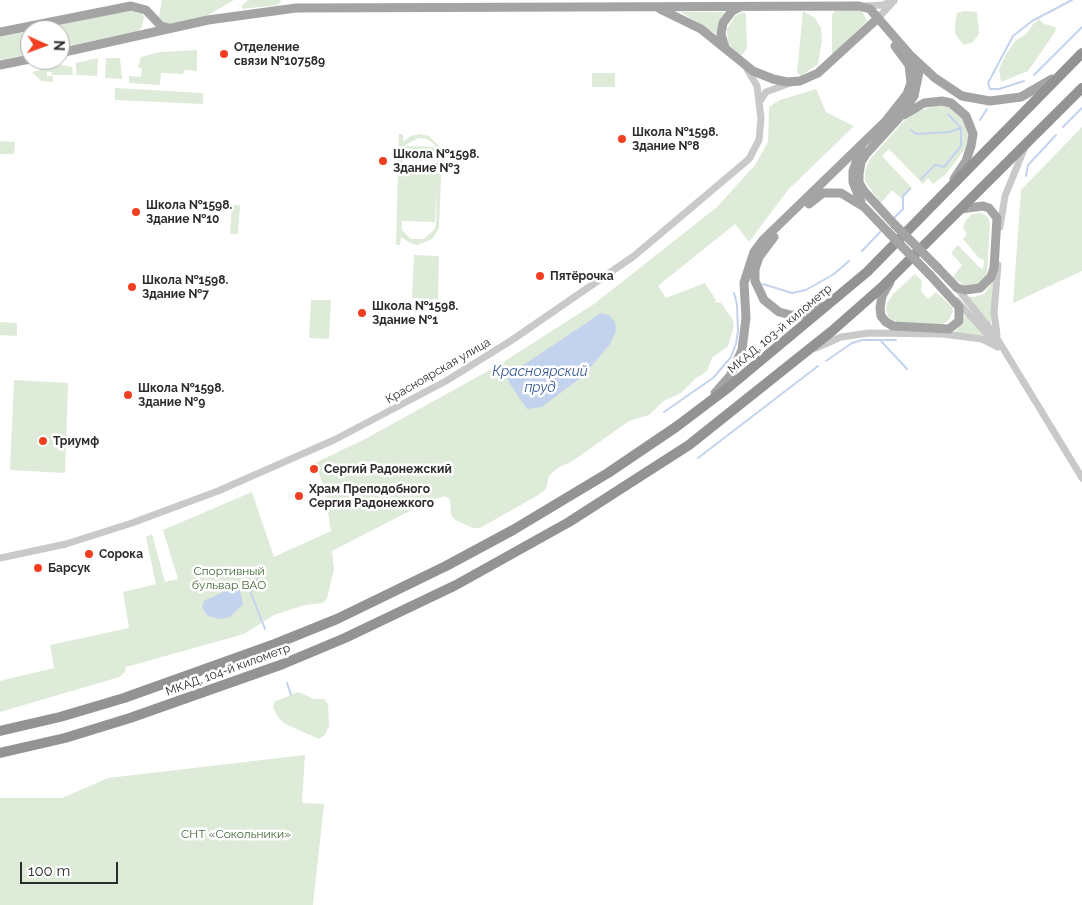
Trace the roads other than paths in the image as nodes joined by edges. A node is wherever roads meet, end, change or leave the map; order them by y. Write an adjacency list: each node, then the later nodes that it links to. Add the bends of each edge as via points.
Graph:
1 (895, 0): 4 (street, via 882,5); 6 (street)
2 (645, 6): 3 (main road); 7 (main road, via 296,8 241,14); 12 (main road, via 683,18)
3 (745, 6): 4 (main road); 12 (main road, via 732,11 723,23 722,42)
4 (859, 6): 6 (main road, via 870,9)
5 (148, 14): 7 (main road, via 161,26); 9 (main road, via 141,8 123,7); 10 (main road, via 149,25)
6 (877, 19): 8 (main road); 14 (main road)
7 (172, 28): 10 (main road)
8 (867, 30): 18 (main road, via 818,73); 21 (main road, via 878,29 887,35 912,73 907,94)
9 (0, 32)
10 (138, 36): 11 (main road)
11 (70, 51)
12 (728, 52): 17 (main road)
13 (1082, 53): 14 (main road, via 1036,90 1022,97 990,101 962,96 950,89); 25 (highway, МКАД, 103-й километр)
14 (910, 54): 21 (main road, via 918,72 918,84 914,96)
15 (20, 61): 16 (main road)
16 (0, 65)
17 (743, 65): 18 (main road, via 773,79); 20 (street, Красноярская улица, via 755,80)
18 (794, 82): 20 (street, via 766,92)
19 (1082, 88): 22 (highway)
20 (760, 104): 35 (street, Красноярская улица, via 758,145 742,166 604,278 453,377 334,440 218,491 66,544)
21 (893, 118): 23 (main road, via 862,148 855,160 853,182); 25 (main road, via 924,103 942,101 955,106 966,116 973,134 966,161 955,179); 26 (main road, via 861,162 859,174 864,192); 33 (main road, via 754,252 744,283 745,337 737,364 720,388)
22 (1026, 144): 24 (highway); 31 (street, via 1005,196 1001,216 994,314)
23 (864, 207): 26 (main road); 28 (main road, via 851,197 834,191 814,198 768,244 755,269 764,300 771,307 779,312 802,315 818,309)
24 (961, 209): 27 (highway); 29 (main road, via 989,208 997,218 997,226 991,277 986,284 973,290)
25 (916, 223): 28 (highway, МКАД, 103-й километр)
26 (892, 228): 29 (main road, bridge); 30 (main road, bridge)
27 (901, 268): 30 (main road, via 882,296 881,316 893,326 949,329 955,326 960,314 957,302); 32 (highway)
28 (867, 272): 33 (highway, МКАД, 103-й километр, via 775,351)
29 (957, 288): 31 (street)
30 (950, 295): 31 (street)
31 (999, 345): 32 (street, via 982,339 943,334 869,333 841,337); 34 (street)
32 (806, 353): 38 (highway, МКАД, 104-й километр, via 674,454 569,522 456,585 345,638 265,671 130,718)
33 (676, 427): 36 (highway, МКАД, 103-й километр, via 541,514)
34 (1082, 478)
35 (0, 558)
36 (446, 566): 37 (highway, МКАД, 104-й километр, via 337,619 266,648 124,698)
37 (0, 731)
38 (0, 753)

